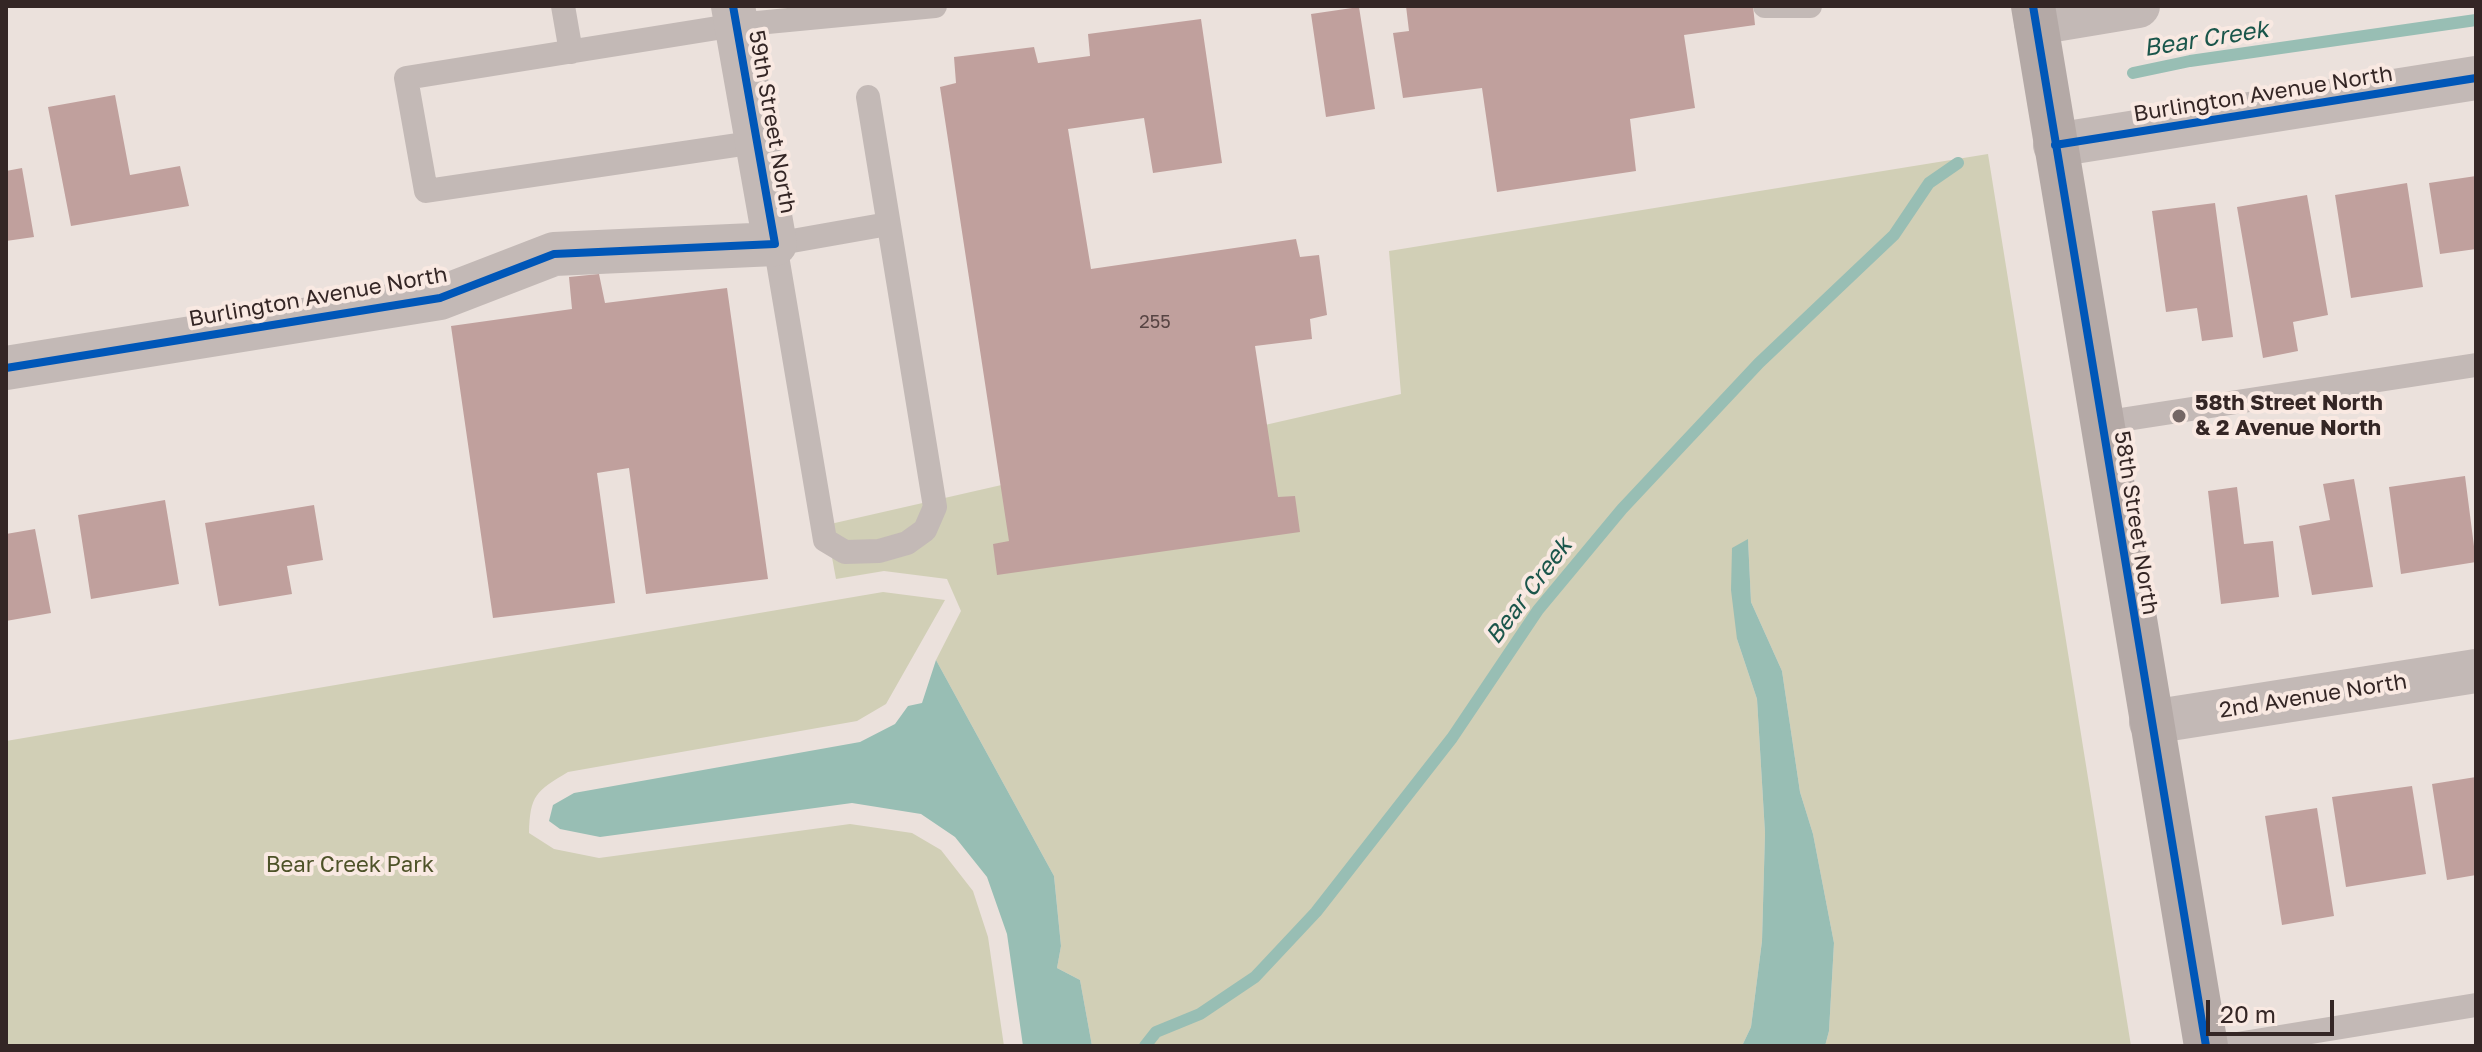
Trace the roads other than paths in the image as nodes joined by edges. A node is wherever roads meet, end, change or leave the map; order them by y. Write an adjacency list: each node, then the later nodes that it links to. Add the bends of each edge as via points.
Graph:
1 (563, 6): 8 (lane)
2 (935, 6): 7 (lane)
3 (1765, 6): 4 (lane)
4 (1810, 6)
5 (2138, 6): 6 (street)
6 (2034, 15): 12 (street, 58th Street North)
7 (735, 16): 8 (lane); 11 (street, 59th Street North)
8 (571, 52): 11 (lane, via 406,78 426,191)
9 (2476, 78): 12 (street, Burlington Avenue North)
10 (868, 97): 13 (lane)
11 (757, 142): 14 (street, 59th Street North)
12 (2055, 145): 17 (street, 58th Street North)
13 (888, 224): 14 (lane); 14 (lane, via 935,507 925,530 907,543 879,551 845,552 825,540)
14 (775, 244): 16 (street, Burlington Avenue North, via 554,254 440,298)
15 (2476, 365): 17 (lane)
16 (6, 368)
17 (2101, 423): 19 (street, 58th Street North)
18 (2476, 671): 19 (street, 2nd Avenue North)
19 (2151, 722): 21 (street, 58th Street North)
20 (2476, 1005): 22 (lane)
21 (2206, 1046)
22 (2225, 1046)

